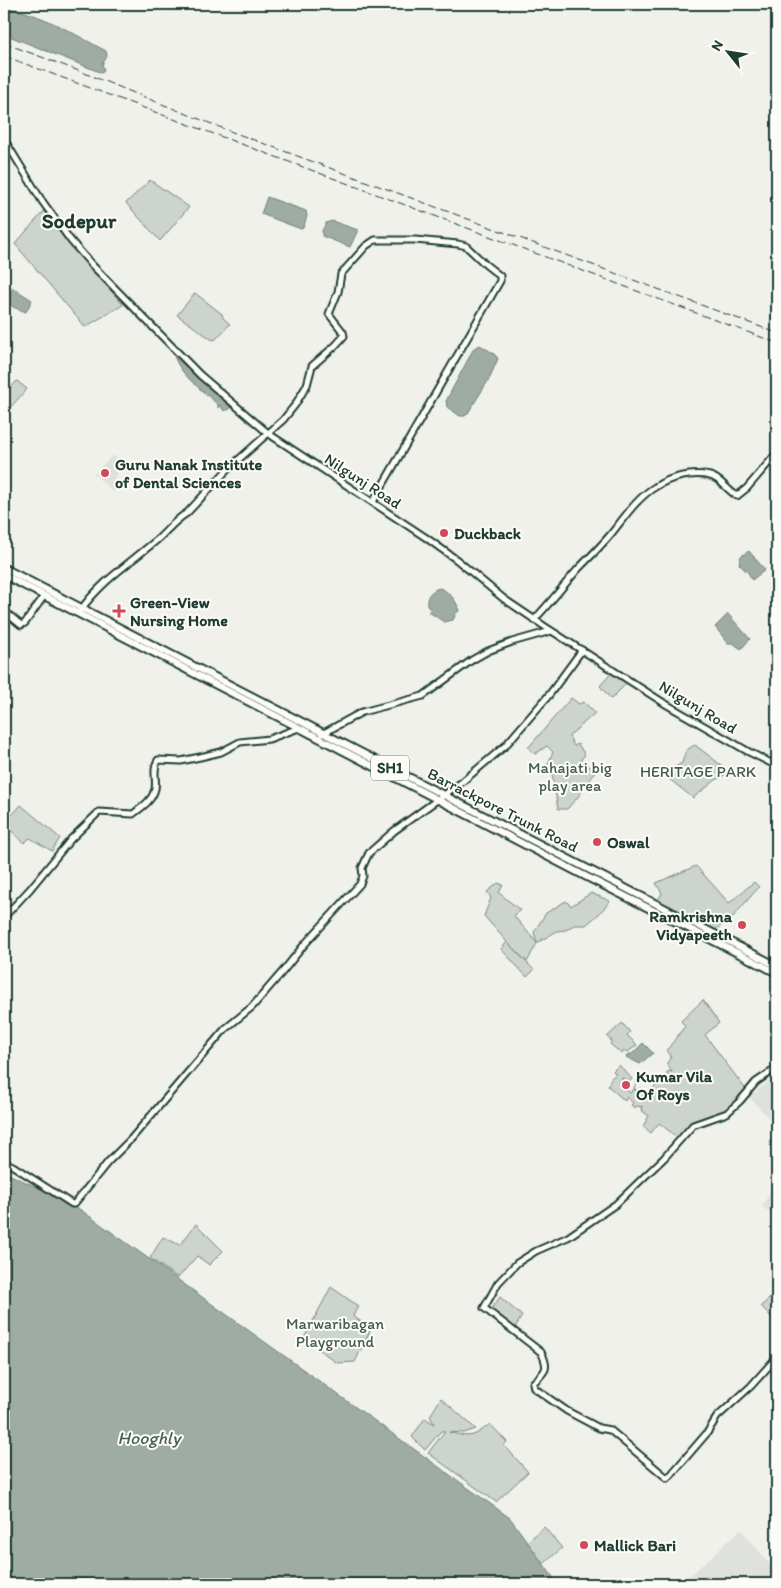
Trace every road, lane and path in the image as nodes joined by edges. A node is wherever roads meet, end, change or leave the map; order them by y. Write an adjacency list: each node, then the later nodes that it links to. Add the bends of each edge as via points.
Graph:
1 (4, 139): 2 (street, Nilgunj Road, via 42,201 92,265 200,375)
2 (269, 434): 4 (street, Nilgunj Road); 4 (street, via 295,405 307,385 312,366 344,336 329,314 341,274 366,246 375,240 415,240 466,246 500,276 500,281); 8 (street, via 228,469 160,537 94,593)
3 (777, 453): 10 (street, via 748,488 737,496 711,476 676,478 655,487 638,501)
4 (373, 502): 10 (street, Nilgunj Road, via 425,537)
5 (4, 568): 8 (main road, Barrackpore Trunk Road / SH1)
6 (4, 575): 7 (main road, Barrackpore Trunk Road / SH1)
7 (44, 596): 8 (main road, Barrackpore Trunk Road / SH1); 9 (street, via 25,624)
8 (80, 611): 13 (main road, Barrackpore Trunk Road / SH1); 14 (main road, Barrackpore Trunk Road / SH1)
9 (4, 614)
10 (534, 620): 11 (street, Nilgunj Road)
11 (551, 631): 12 (street, Nilgunj Road); 14 (street, via 488,651 423,696 362,712)
12 (582, 650): 15 (street, Nilgunj Road, via 664,703); 16 (street, via 505,746)
13 (299, 728): 14 (main road, Barrackpore Trunk Road / SH1); 17 (street, via 269,739 240,742 221,752 200,757 181,761 158,760 155,789 148,803 133,814 99,812 71,839)
14 (321, 736): 16 (main road, Barrackpore Trunk Road / SH1)
15 (777, 766)
16 (441, 797): 18 (main road, Barrackpore Trunk Road / SH1); 22 (street, via 370,853 362,868 360,884 252,1007 225,1029 74,1204)
17 (4, 917)
18 (727, 944): 19 (main road, Barrackpore Trunk Road / SH1); 20 (main road, Barrackpore Trunk Road / SH1)
19 (777, 966)
20 (777, 973)
21 (777, 1068): 23 (street, via 756,1082 727,1112 694,1125 616,1204 568,1237 530,1253 517,1263 498,1283 484,1308 541,1352 546,1370 533,1384 534,1388 567,1411 599,1428 610,1430 667,1478 717,1416)
22 (4, 1162)
23 (777, 1357)

